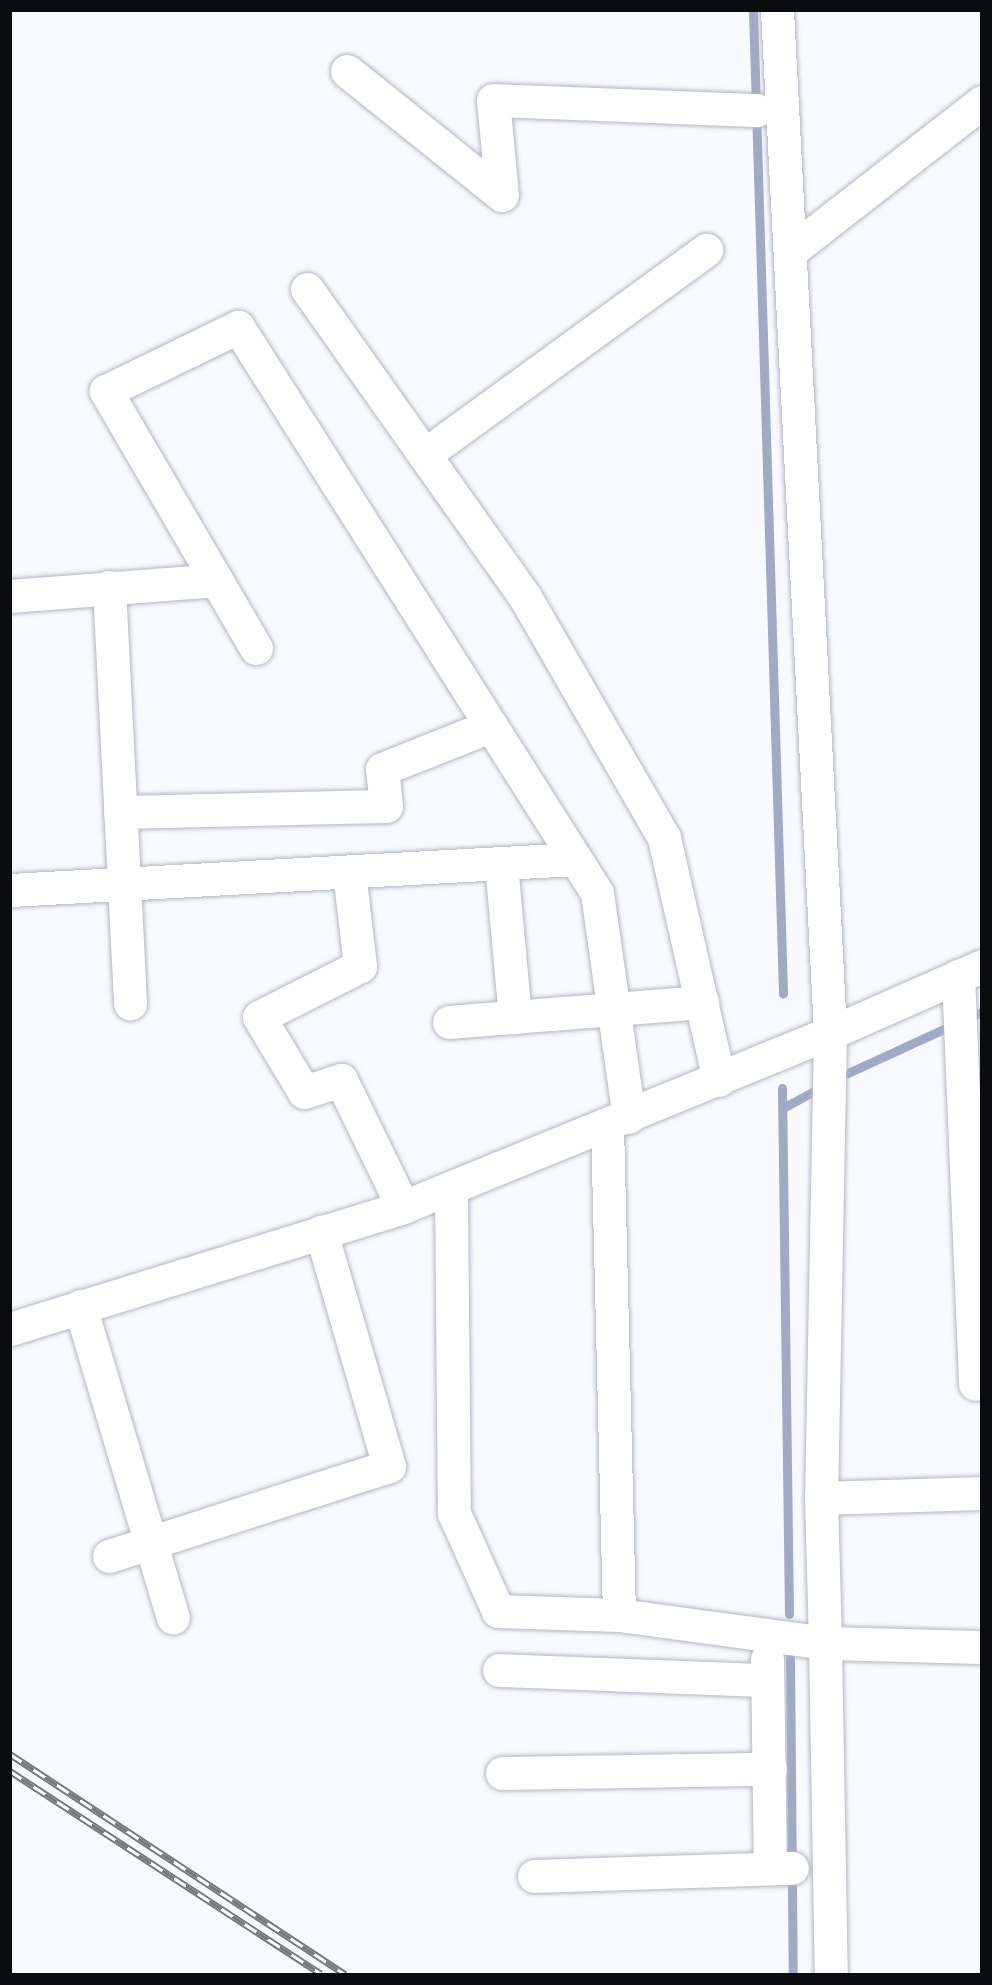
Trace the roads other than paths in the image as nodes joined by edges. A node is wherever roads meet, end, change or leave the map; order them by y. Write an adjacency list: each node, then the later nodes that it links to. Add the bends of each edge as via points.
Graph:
1 (782, 15): 6 (street)
2 (347, 70): 4 (street, via 502,195 493,100)
3 (981, 102): 6 (street)
4 (757, 110)
5 (706, 250): 8 (street)
6 (792, 250): 26 (street)
7 (307, 289): 8 (street)
8 (424, 455): 21 (street, via 525,597 664,838)
9 (216, 580): 10 (street); 12 (street); 13 (street, via 106,391 238,327)
10 (109, 587): 11 (street); 14 (street)
11 (10, 596)
12 (256, 648)
13 (490, 726): 14 (street, via 382,768 386,806); 15 (street)
14 (120, 812): 18 (street)
15 (575, 860): 16 (street); 23 (street, via 597,893)
16 (501, 864): 17 (street); 24 (street)
17 (349, 872): 18 (street); 30 (street, via 360,966 259,1017 304,1092 341,1080)
18 (124, 884): 19 (street); 22 (street)
19 (10, 890)
20 (970, 971): 26 (street); 34 (street)
21 (702, 1002): 23 (street); 27 (street)
22 (130, 1003)
23 (614, 1009): 24 (street); 28 (street)
24 (515, 1017): 25 (street)
25 (449, 1022)
26 (830, 1033): 27 (street); 36 (street)
27 (719, 1080): 28 (street)
28 (618, 1120): 29 (street); 39 (street)
29 (452, 1188): 30 (street); 39 (street, via 454,1513 498,1611)
30 (403, 1207): 31 (street)
31 (321, 1232): 32 (street); 37 (street, via 389,1466)
32 (80, 1306): 33 (street); 37 (street)
33 (10, 1329)
34 (975, 1384)
35 (981, 1493): 36 (street)
36 (822, 1498): 42 (street)
37 (151, 1543): 38 (street); 40 (street)
38 (109, 1556)
39 (619, 1615): 41 (street)
40 (173, 1617)
41 (770, 1636): 42 (street); 45 (street)
42 (825, 1643): 43 (street); 49 (street)
43 (981, 1647)
44 (499, 1670): 45 (street)
45 (765, 1680): 46 (street)
46 (770, 1769): 47 (street); 48 (street, via 781,1868)
47 (502, 1773)
48 (534, 1876)
49 (831, 1974)

